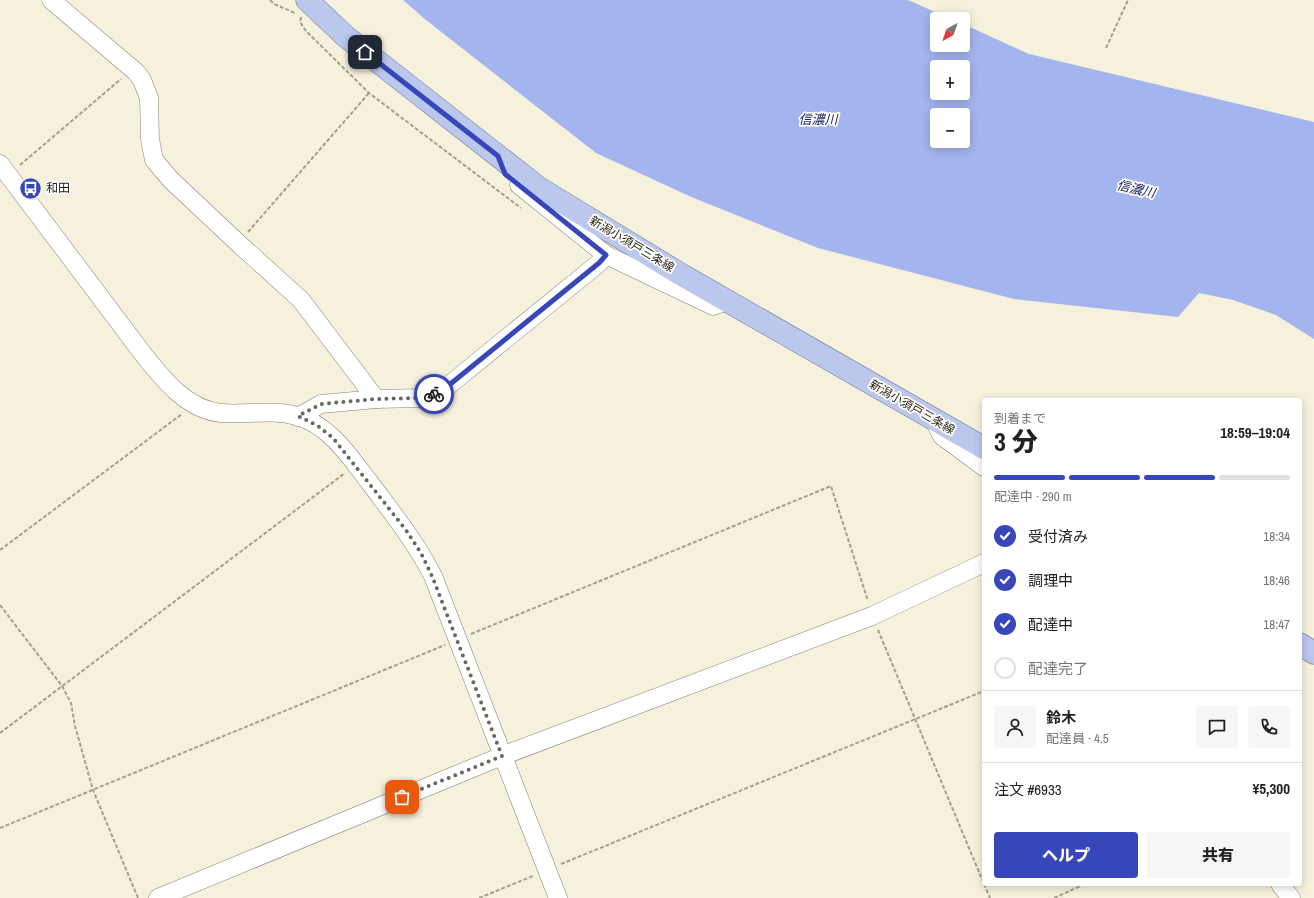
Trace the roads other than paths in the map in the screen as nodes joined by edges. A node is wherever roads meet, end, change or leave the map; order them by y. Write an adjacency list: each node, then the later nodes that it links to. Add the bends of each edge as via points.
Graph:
1 (51, 0): 7 (street, via 133,69 142,80 149,98 150,139 154,160 171,180 302,300)
2 (304, 8): 3 (main road, 新潟小須戸三条線)
3 (498, 156): 5 (street, via 505,174); 6 (main road, 新潟小須戸三条線, via 539,188)
4 (4, 169): 8 (street, via 164,380 194,404 207,410 221,413 259,412)
5 (606, 255): 6 (street, via 713,306); 7 (street, via 443,390 420,398)
6 (727, 301): 9 (main road, 新潟小須戸三条線)
7 (376, 399): 8 (street, via 321,404)
8 (298, 416): 15 (street, via 318,426 333,438 406,530 421,553 458,640)
9 (934, 420): 10 (main road, 新潟小須戸三条線); 11 (street, via 942,436)
10 (982, 447)
11 (982, 465)
12 (982, 564): 15 (street, via 872,616)
13 (1302, 645): 14 (main road)
14 (1314, 653)
15 (502, 756): 17 (street); 18 (street)
16 (1282, 886): 19 (street)
17 (158, 898)
18 (558, 898)
19 (1291, 898)

